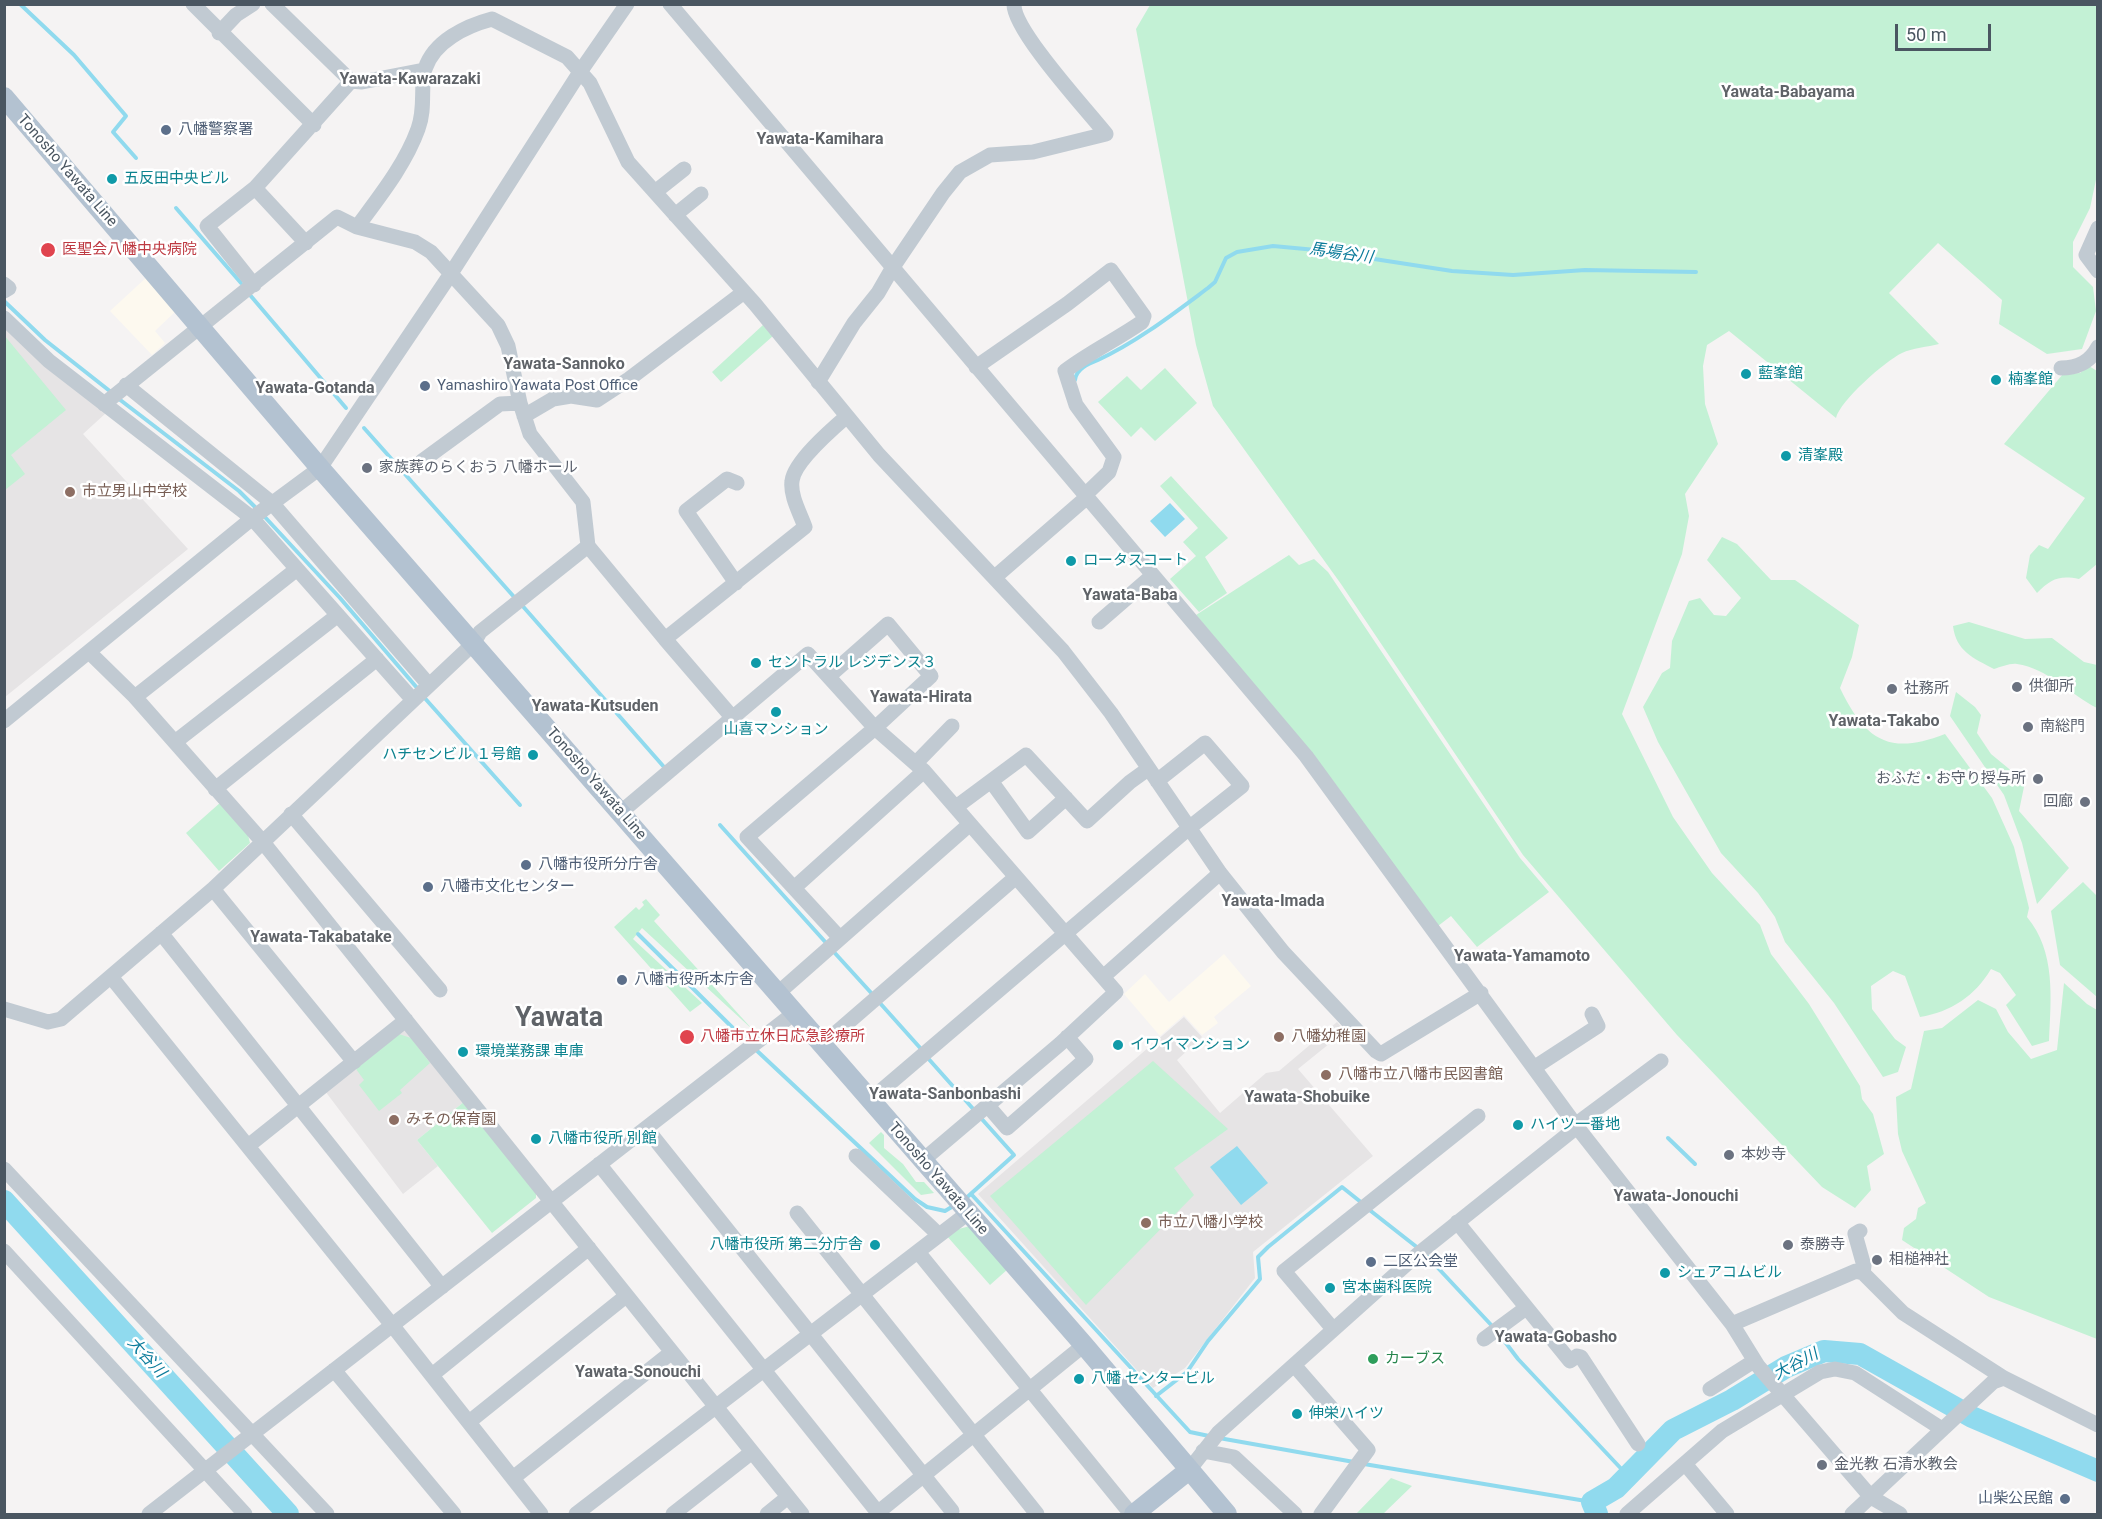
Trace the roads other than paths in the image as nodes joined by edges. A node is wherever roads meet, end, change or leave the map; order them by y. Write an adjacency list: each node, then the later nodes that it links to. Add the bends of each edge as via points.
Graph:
1 (193, 4): 8 (street)
2 (253, 4): 7 (street)
3 (272, 4): 11 (street)
4 (627, 4): 10 (street)
5 (670, 4): 22 (street)
6 (1014, 4): 22 (street, via 1014,13 1036,48 1106,134 1033,152 990,155 960,172)
7 (232, 10): 8 (street)
8 (219, 33): 13 (street)
9 (424, 70): 10 (street, via 436,49 449,38 472,24 492,19 567,57); 11 (street); 19 (street, via 424,100 417,131 393,177)
10 (580, 72): 16 (street, via 591,83 628,162); 24 (street)
11 (351, 81): 13 (street)
12 (4, 97): 30 (main road, Tonosho Yawata Line)
13 (314, 125): 15 (street)
14 (684, 169): 16 (street)
15 (255, 188): 21 (street); 26 (street, via 207,226)
16 (655, 192): 18 (street)
17 (701, 194): 18 (street)
18 (675, 215): 28 (street)
19 (357, 227): 21 (street, via 338,218); 24 (street, via 415,242 431,252)
20 (2097, 228): 23 (street, via 2086,255)
21 (306, 243): 26 (street)
22 (892, 267): 32 (street); 34 (street)
23 (2097, 271)
24 (450, 275): 37 (street, via 482,304 498,325 508,346); 40 (street)
25 (4, 284): 27 (street, via 9,288)
26 (254, 285): 30 (street)
27 (4, 291)
28 (744, 292): 34 (street); 37 (street, via 597,400 571,396)
29 (4, 318): 36 (street, via 49,361)
30 (201, 326): 35 (street); 40 (main road, Tonosho Yawata Line)
31 (2097, 347): 33 (street, via 2089,360 2079,366)
32 (976, 366): 42 (street); 42 (street, via 1111,270 1144,316 1142,322 1109,345 1095,348 1065,371 1076,405 1114,457 1109,472)
33 (2061, 368)
34 (818, 382): 38 (street)
35 (123, 388): 36 (street); 43 (street)
36 (106, 402): 43 (street)
37 (522, 409): 39 (street, via 500,404); 44 (street, via 530,434 583,502)
38 (846, 417): 47 (street); 48 (street, via 810,450 791,480 792,494 805,527)
39 (422, 461)
40 (320, 468): 43 (street); 52 (main road, Tonosho Yawata Line)
41 (737, 483): 48 (street, via 727,479 686,511)
42 (1085, 497): 46 (street); 47 (street)
43 (262, 511): 45 (street); 53 (street); 56 (street)
44 (588, 546): 51 (street); 52 (street, via 480,632)
45 (297, 569): 49 (street); 57 (street)
46 (1152, 576): 50 (street); 84 (street, via 1306,756)
47 (995, 577): 64 (street, via 1063,651)
48 (736, 583): 51 (street)
49 (338, 615): 54 (street); 62 (street)
50 (1100, 622)
51 (665, 639): 58 (street)
52 (474, 643): 56 (street); 69 (main road, Tonosho Yawata Line)
53 (89, 652): 57 (street); 59 (street)
54 (377, 659): 56 (street); 66 (street)
55 (829, 676): 58 (street, via 808,654); 61 (street); 61 (street, via 888,624 931,676)
56 (421, 692): 70 (street)
57 (135, 697): 62 (street)
58 (732, 717): 69 (street)
59 (4, 721)
60 (952, 726): 63 (street)
61 (875, 728): 63 (street); 76 (street, via 747,837)
62 (175, 742): 66 (street)
63 (920, 767): 68 (street); 76 (street)
64 (1153, 775): 67 (street, via 1130,782 1087,821); 72 (street); 72 (street, via 1205,743 1242,786)
65 (991, 781): 67 (street, via 1026,755); 67 (street, via 1028,832); 68 (street)
66 (215, 789): 73 (street)
67 (1066, 798)
68 (956, 807): 71 (street)
69 (621, 812): 85 (main road, Tonosho Yawata Line)
70 (291, 814): 73 (street); 83 (street)
71 (970, 824): 75 (street); 80 (street)
72 (1189, 828): 74 (street); 79 (street)
73 (262, 841): 77 (street); 89 (street)
74 (1220, 873): 81 (street); 84 (street, via 1283,952 1382,1054)
75 (1016, 877): 79 (street); 91 (street)
76 (794, 888): 80 (street)
77 (213, 889): 78 (street); 93 (street)
78 (162, 933): 82 (street); 96 (street)
79 (1065, 934): 81 (street); 95 (street)
80 (834, 942): 85 (street)
81 (1103, 977): 90 (street, via 1116,992)
82 (112, 978): 86 (street, via 61,1018 48,1022); 101 (street)
83 (440, 990)
84 (1481, 993): 94 (street)
85 (777, 994): 87 (main road, Tonosho Yawata Line)
86 (4, 1009)
87 (794, 1014): 91 (main road, Tonosho Yawata Line); 100 (street)
88 (1592, 1014): 94 (street, via 1598,1026)
89 (406, 1020): 93 (street); 106 (street)
90 (1067, 1037): 97 (street); 97 (street, via 1086,1059 1007,1128)
91 (822, 1045): 95 (main road, Tonosho Yawata Line)
92 (1661, 1061): 99 (street)
93 (354, 1062): 96 (street)
94 (1534, 1068): 99 (street)
95 (869, 1101): 103 (main road, Tonosho Yawata Line)
96 (298, 1106): 101 (street); 116 (street)
97 (982, 1111): 103 (street)
98 (1479, 1116): 122 (street, via 1284,1271)
99 (1576, 1126): 109 (street); 120 (street)
100 (646, 1128): 104 (street); 124 (street)
101 (248, 1146): 121 (street)
102 (856, 1156): 111 (street)
103 (922, 1161): 108 (main road, Tonosho Yawata Line)
104 (599, 1164): 106 (street); 130 (street)
105 (4, 1169): 141 (street)
106 (551, 1201): 112 (street); 116 (street)
107 (797, 1213): 117 (street)
108 (968, 1213): 111 (street); 125 (main road, Tonosho Yawata Line)
109 (1457, 1222): 119 (street); 122 (street)
110 (1860, 1231): 115 (street, via 1856,1234)
111 (938, 1234): 114 (street)
112 (589, 1248): 118 (street); 131 (street)
113 (4, 1251): 146 (street)
114 (918, 1252): 117 (street); 133 (street)
115 (1863, 1272): 120 (street, via 1856,1271); 132 (street, via 1903,1313)
116 (442, 1287): 121 (street)
117 (864, 1295): 124 (street); 140 (street)
118 (626, 1296): 126 (street); 137 (street)
119 (1526, 1308): 123 (street); 142 (street, via 1570,1361 1581,1357)
120 (1732, 1324): 127 (street)
121 (392, 1325): 129 (street); 131 (street)
122 (1333, 1329): 128 (street)
123 (1491, 1333)
124 (810, 1335): 130 (street); 148 (street)
125 (1084, 1345): 133 (street); 147 (main road, Tonosho Yawata Line)
126 (672, 1352): 136 (street); 149 (street)
127 (1756, 1364): 134 (street); 135 (street)
128 (1294, 1365): 143 (street); 167 (street, via 1368,1450)
129 (333, 1370): 141 (street); 157 (street)
130 (764, 1371): 136 (street); 153 (street)
131 (432, 1375): 137 (street)
132 (2004, 1378): 138 (street); 139 (street, via 1993,1382)
133 (1029, 1389): 140 (street); 164 (street)
134 (1710, 1389)
135 (1783, 1394): 139 (street, via 1820,1372 1835,1369 1855,1374); 145 (street, via 1722,1431); 151 (street)
136 (717, 1408): 144 (street); 159 (street)
137 (469, 1422): 149 (street)
138 (2097, 1425)
139 (1944, 1427): 151 (street)
140 (973, 1434): 148 (street); 163 (street)
141 (250, 1435): 146 (street); 156 (street)
142 (1638, 1444)
143 (1205, 1448): 147 (street); 166 (street, via 1234,1457)
144 (752, 1452): 150 (street); 160 (street)
145 (1686, 1465): 168 (street, via 1666,1478); 169 (street)
146 (206, 1470): 154 (street); 155 (street)
147 (1189, 1470): 164 (main road); 165 (main road, Tonosho Yawata Line)
148 (924, 1476): 152 (street); 153 (street)
149 (513, 1478): 158 (street)
150 (788, 1497): 161 (street); 162 (street)
151 (1871, 1497): 170 (street); 171 (street)
152 (952, 1511)
153 (878, 1514)
154 (149, 1515)
155 (245, 1515)
156 (327, 1515)
157 (454, 1515)
158 (541, 1515)
159 (576, 1515)
160 (673, 1515)
161 (767, 1515)
162 (802, 1515)
163 (1037, 1515)
164 (1133, 1515)
165 (1227, 1515)
166 (1295, 1515)
167 (1321, 1515)
168 (1627, 1515)
169 (1727, 1515)
170 (1852, 1515)
171 (1900, 1515)

